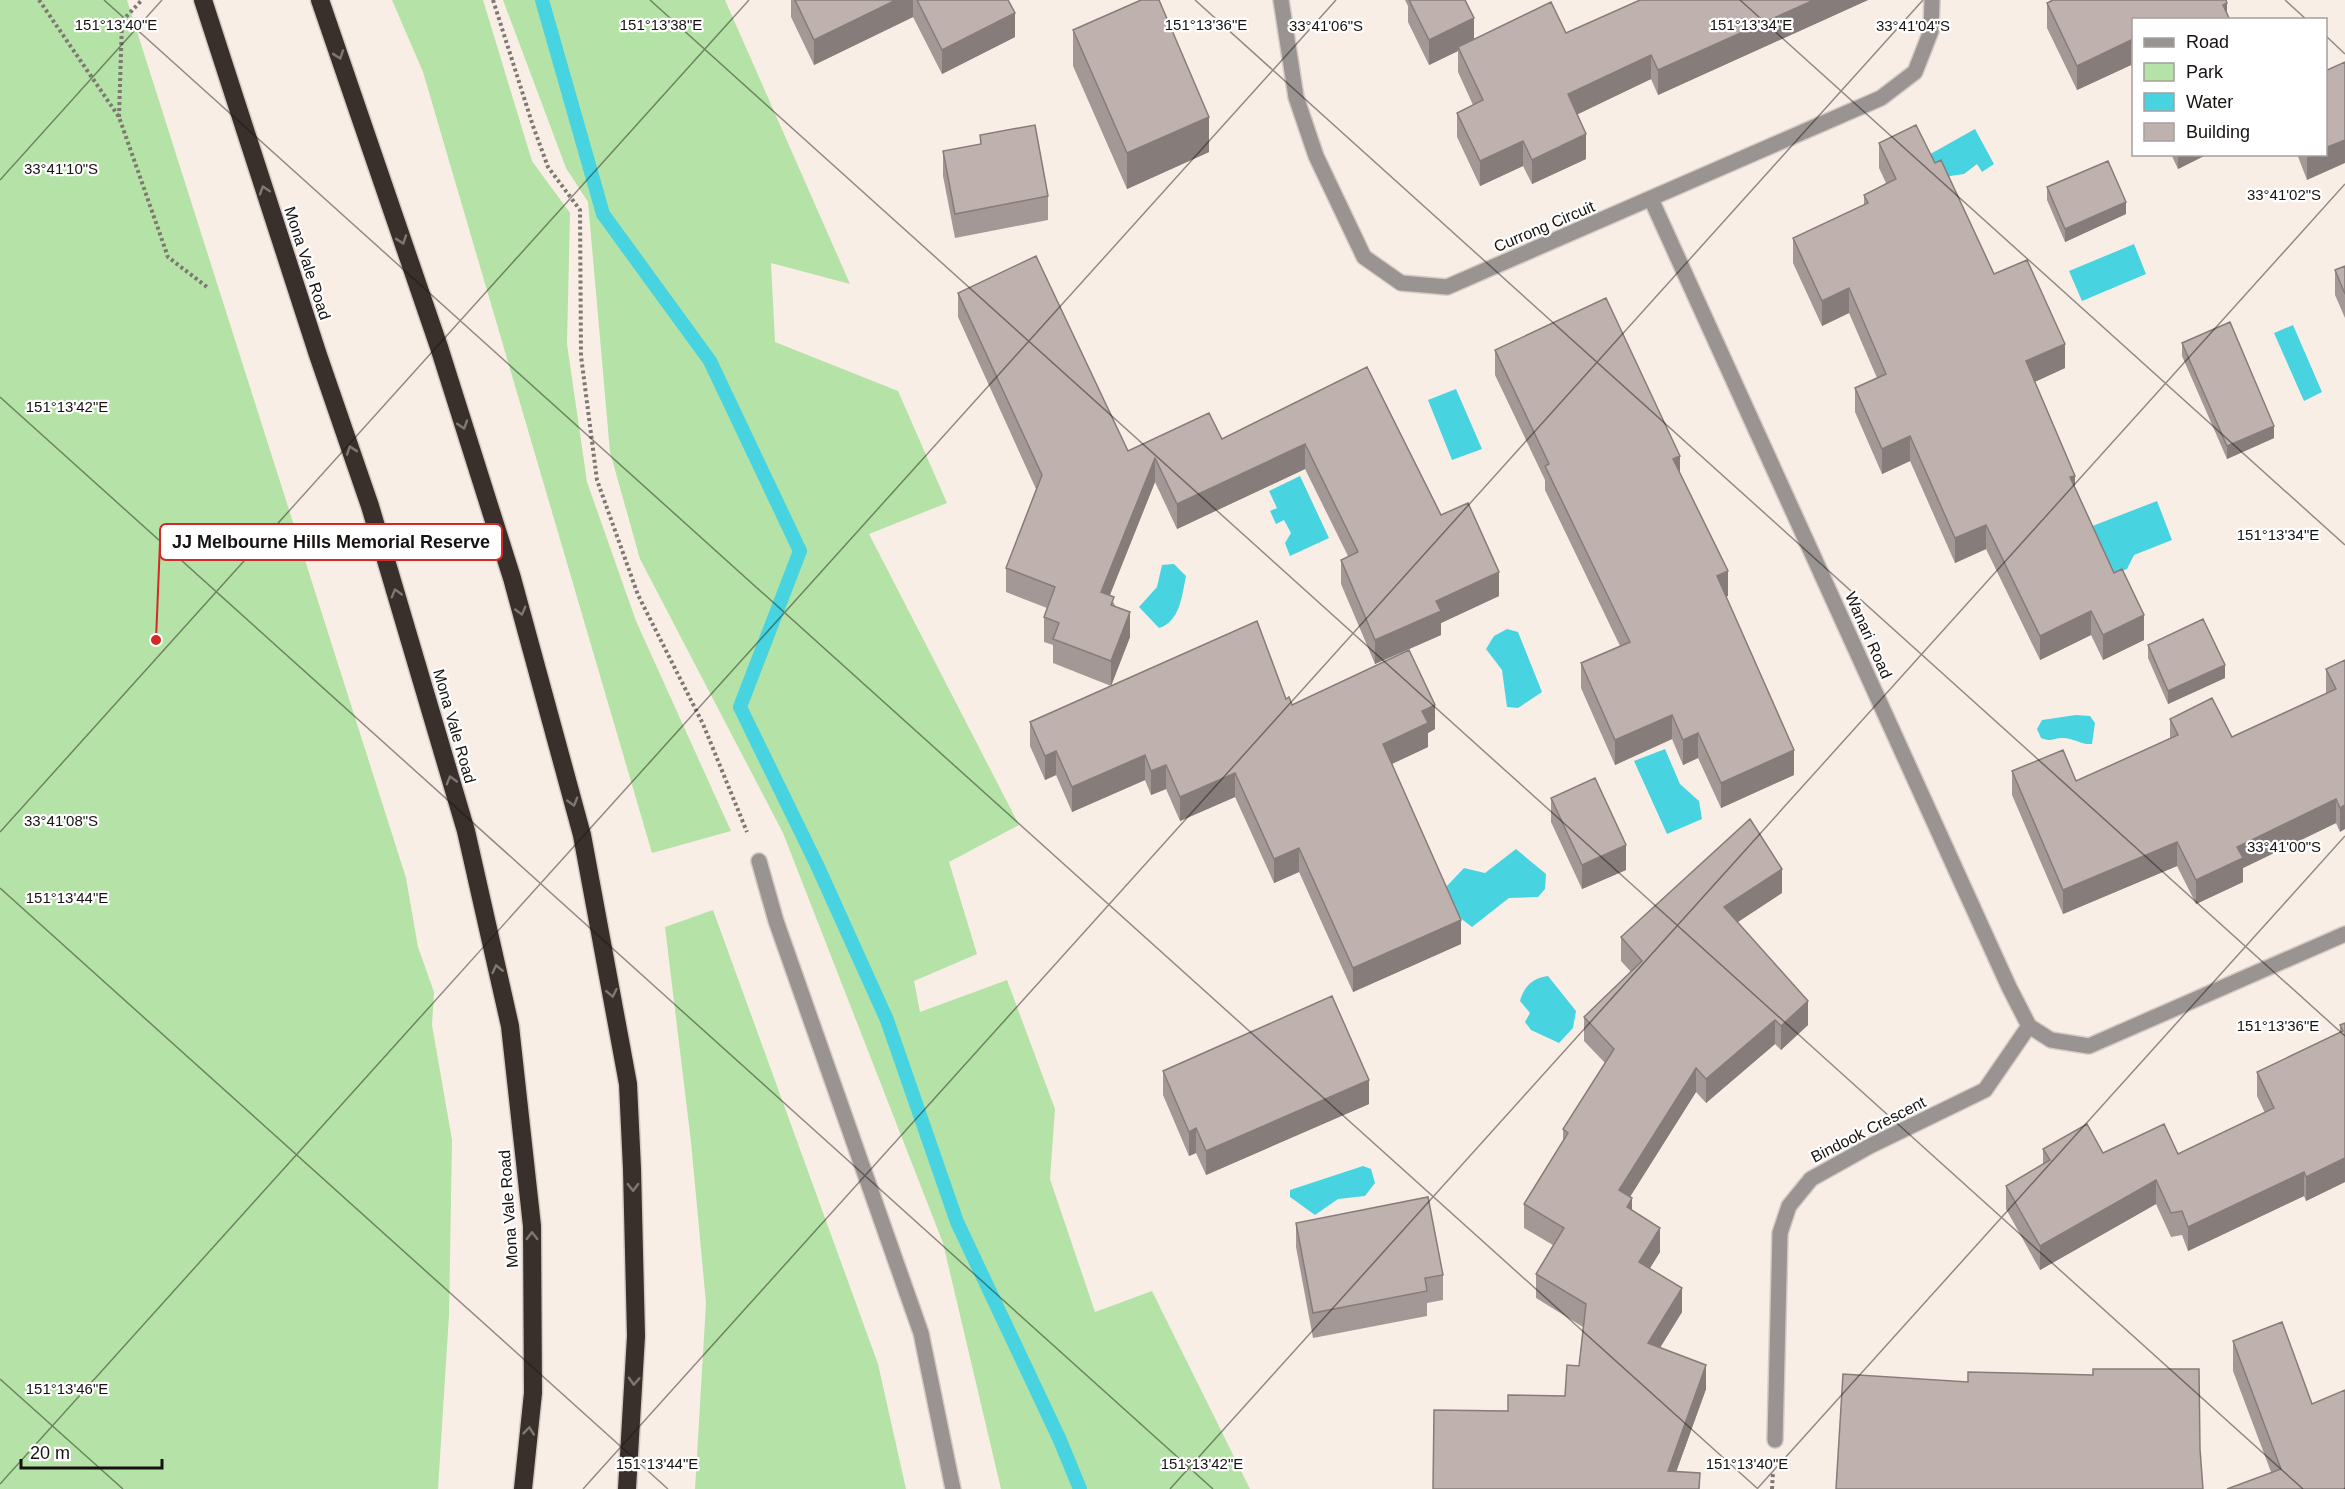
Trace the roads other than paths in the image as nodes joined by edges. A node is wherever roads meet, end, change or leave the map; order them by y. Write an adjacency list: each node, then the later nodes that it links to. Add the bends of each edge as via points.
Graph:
1 (203, 0): 10 (highway, Mona Vale Road, one-way to 1, via 533,1393 532,1226 510,1026 466,831 370,506)
2 (320, 0): 11 (highway, one-way to 11, via 439,347 508,567 582,835 628,1084 636,1336)
3 (1281, 0): 5 (street, Currong Circuit, via 1296,98 1316,156 1364,257 1401,283 1448,287)
4 (1932, 0): 5 (street, Currong Circuit, via 1931,31 1915,72 1881,98)
5 (1651, 199): 8 (street, Wanari Road)
6 (759, 861): 12 (street, via 776,921 921,1333)
7 (2345, 934): 8 (street, via 2089,1046 2051,1040)
8 (2030, 1026): 9 (street, Bindook Crescent, via 1985,1090 1811,1179 1789,1206 1780,1233)
9 (1774, 1440)
10 (523, 1489)
11 (627, 1489)
12 (952, 1489)

